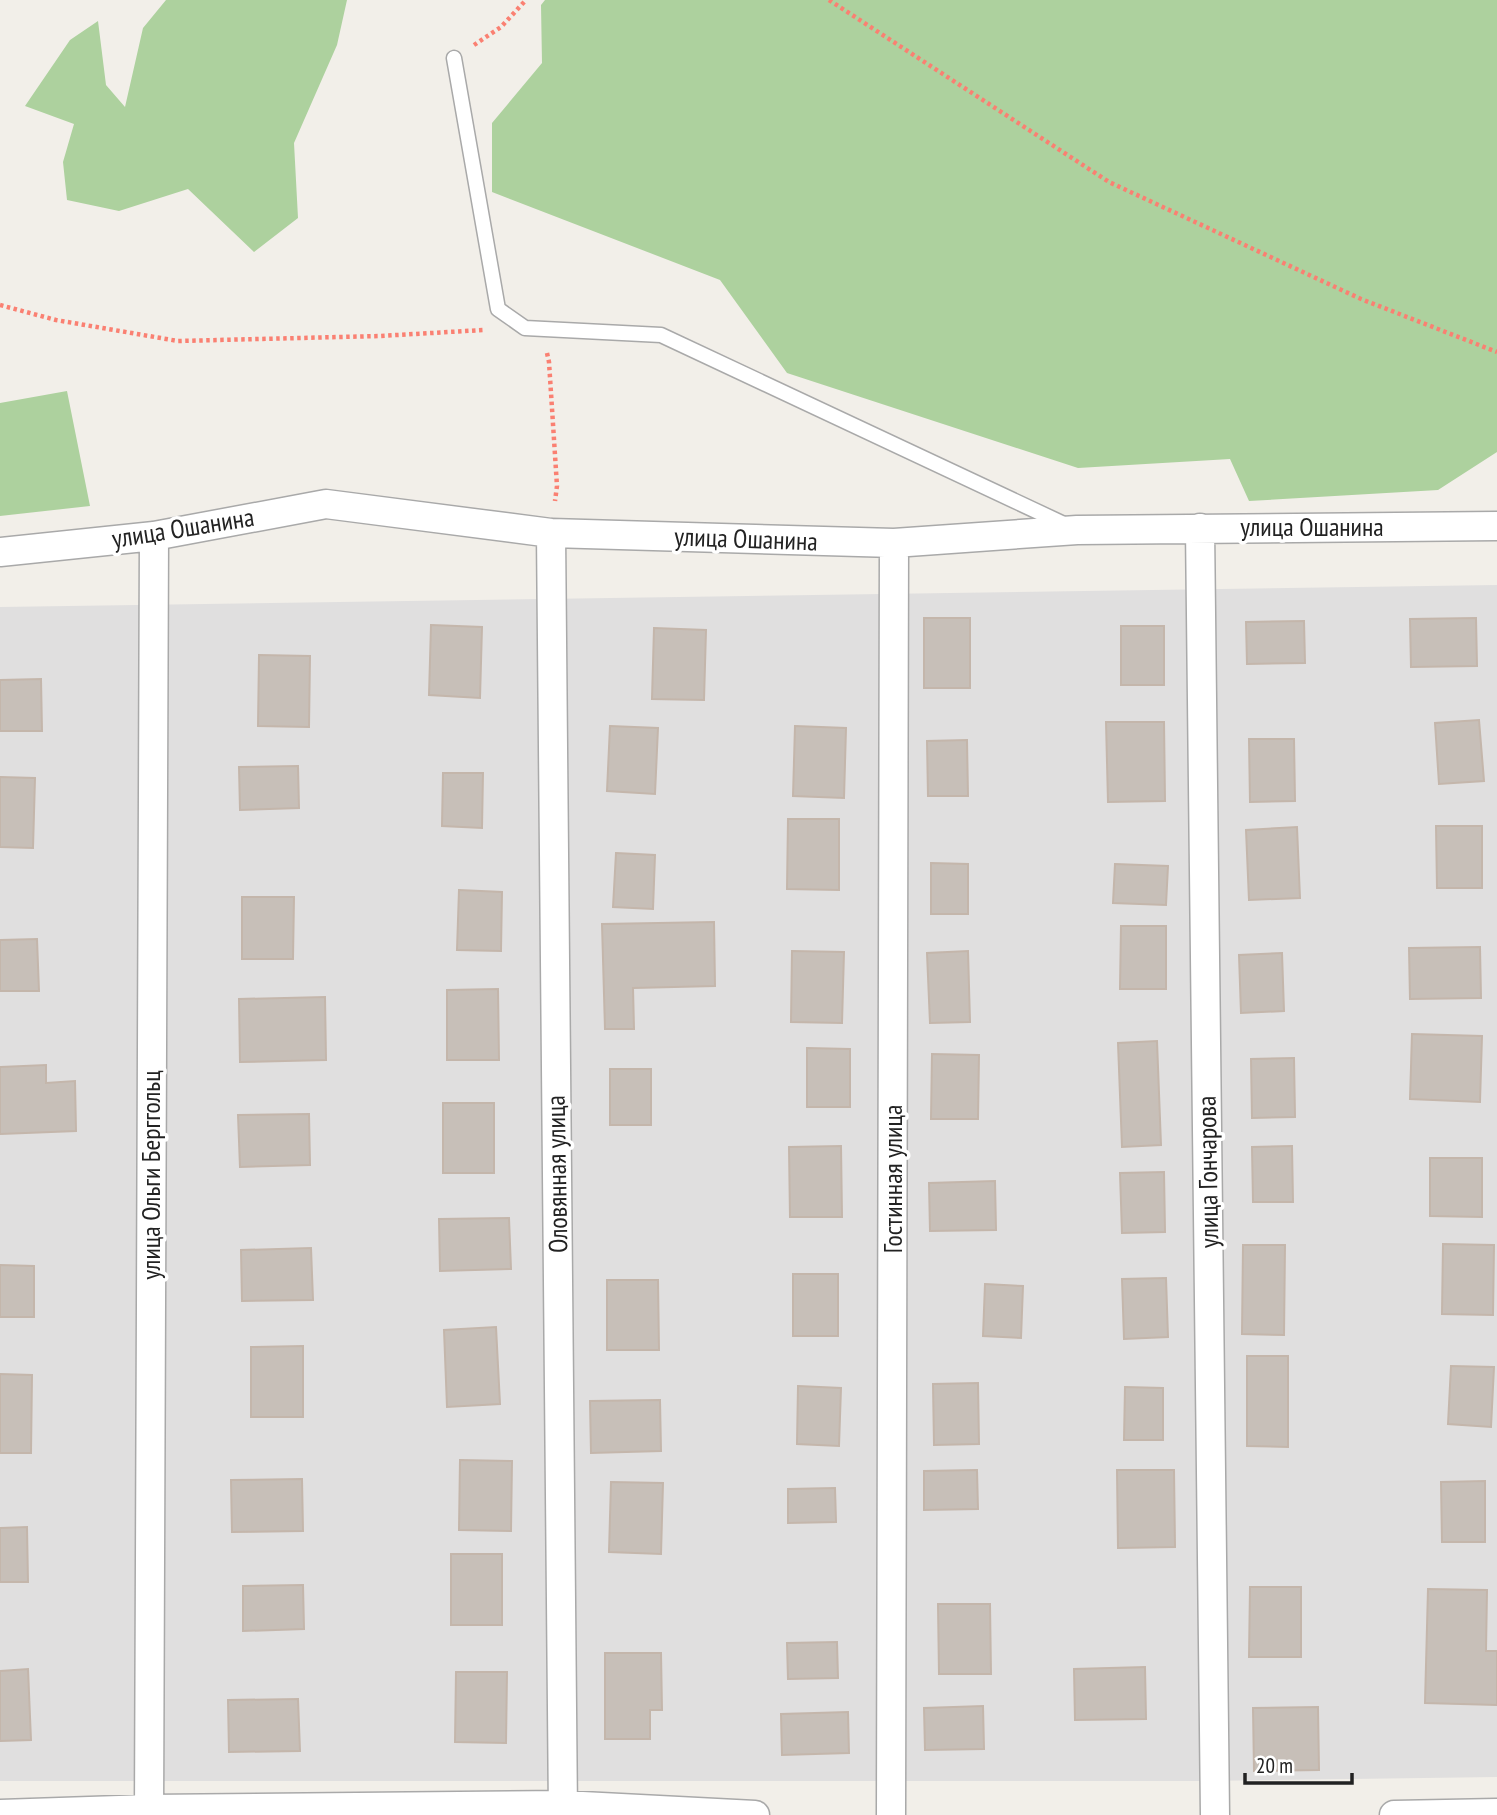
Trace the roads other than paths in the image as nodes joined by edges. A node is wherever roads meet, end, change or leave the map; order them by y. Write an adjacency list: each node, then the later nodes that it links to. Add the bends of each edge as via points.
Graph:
1 (454, 58): 4 (lane, via 498,309 526,328 661,335)
2 (1497, 526): 3 (street, улица Ошанина)
3 (1200, 528): 4 (street, улица Ошанина); 15 (street, улица Гончарова)
4 (1077, 530): 7 (street, улица Ошанина)
5 (551, 533): 6 (street, улица Ошанина, via 326,505); 7 (street, улица Ошанина); 9 (street, Оловянная улица)
6 (154, 536): 8 (street, улица Ошанина); 10 (street, улица Ольги Берггольц)
7 (894, 543): 14 (street, Гостинная улица)
8 (0, 552)
9 (563, 1810): 10 (street); 13 (street)
10 (149, 1812): 12 (street)
11 (1497, 1813): 16 (street)
12 (0, 1814)
13 (755, 1815)
14 (891, 1815)
15 (1215, 1815)
16 (1394, 1815)

